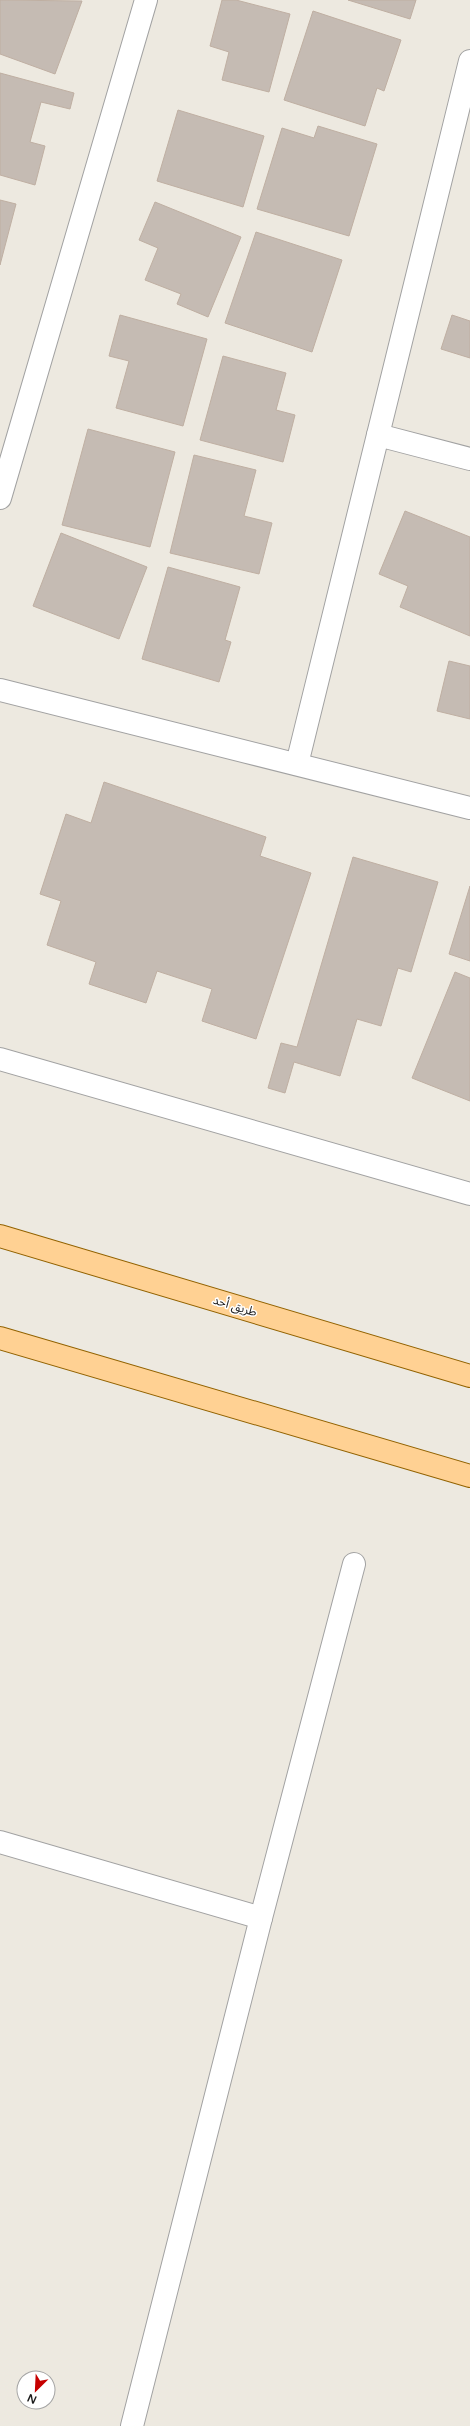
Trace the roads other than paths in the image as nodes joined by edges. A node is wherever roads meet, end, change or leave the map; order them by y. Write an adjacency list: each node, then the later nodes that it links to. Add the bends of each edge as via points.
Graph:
1 (146, 0): 5 (street)
2 (470, 61): 3 (street)
3 (378, 435): 4 (street); 7 (street)
4 (470, 459)
5 (0, 498)
6 (0, 690): 7 (street)
7 (298, 764): 8 (street)
8 (470, 808)
9 (0, 1059): 10 (street)
10 (470, 1194)
11 (0, 1236): 13 (main road, طريق أحد)
12 (0, 1338): 14 (main road)
13 (470, 1376)
14 (470, 1476)
15 (354, 1564): 17 (street)
16 (0, 1842): 17 (street)
17 (261, 1918): 18 (street)
18 (132, 2426)

